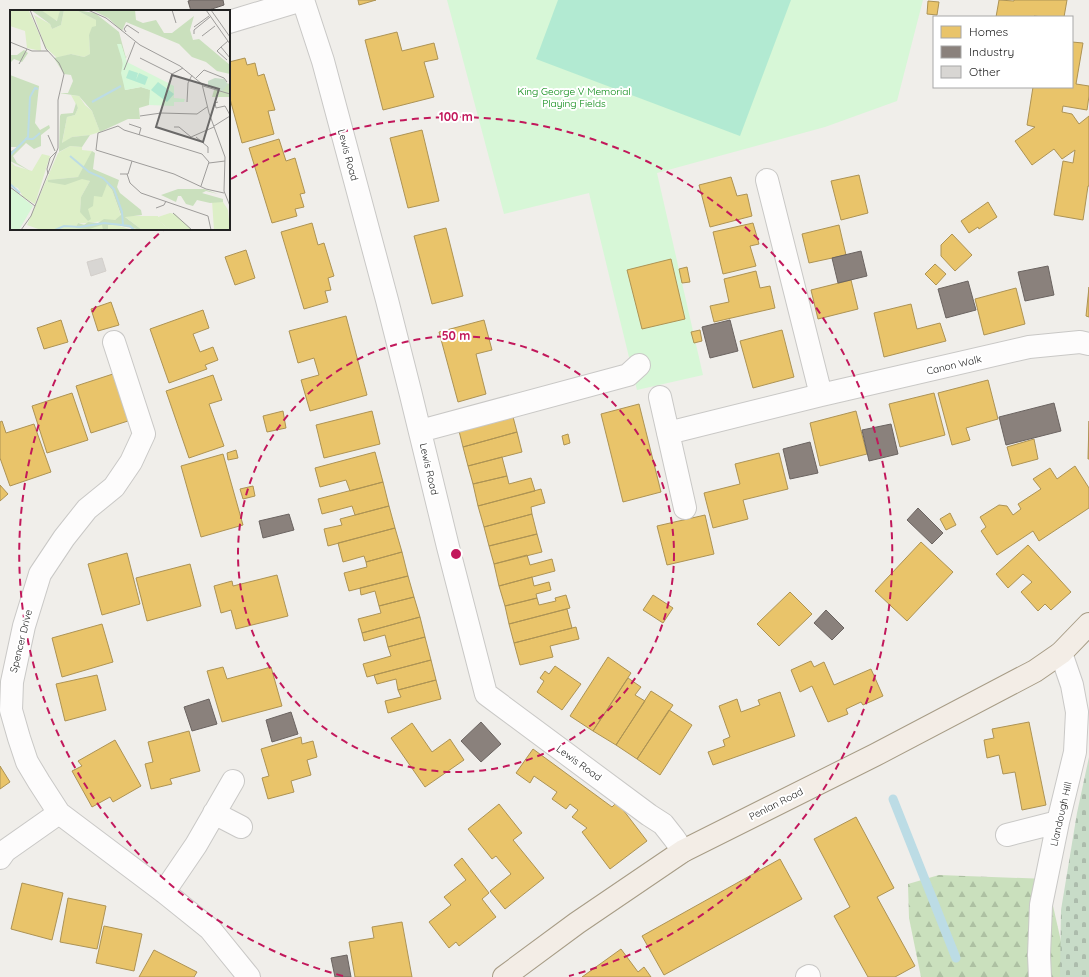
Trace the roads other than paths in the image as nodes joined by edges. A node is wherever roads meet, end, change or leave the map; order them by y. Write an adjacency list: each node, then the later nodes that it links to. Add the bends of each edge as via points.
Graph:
1 (303, 0): 2 (street); 9 (street, Lewis Road, via 323,61)
2 (230, 22)
3 (767, 180): 7 (street)
4 (114, 342): 15 (street, Spencer Drive, via 144,434 131,462 114,487 87,510 40,574 24,626 12,682 11,710 19,738 28,762)
5 (1089, 344): 7 (street, Canon Walk, via 1080,342 1029,347)
6 (639, 365): 9 (street, via 628,375)
7 (821, 396): 10 (street, Canon Walk)
8 (660, 397): 10 (street)
9 (420, 431): 20 (street, Lewis Road, via 486,694 663,824)
10 (668, 433): 11 (street)
11 (685, 508)
12 (1089, 624): 13 (main road, Penlan Road)
13 (1061, 653): 17 (street, Llandough Hill, via 1072,685 1077,712 1075,752); 20 (main road, Penlan Road, via 1035,671 925,730)
14 (232, 781): 16 (street)
15 (59, 813): 21 (street, via 5,850); 22 (street, Spencer Drive)
16 (214, 813): 18 (street); 22 (street)
17 (1058, 822): 19 (street); 25 (street, Llandough Hill, via 1041,905)
18 (241, 827)
19 (1007, 835)
20 (683, 851): 24 (main road, Penlan Road, via 577,923)
21 (0, 858)
22 (164, 892): 23 (street, Spencer Drive, via 210,929)
23 (249, 977)
24 (504, 977)
25 (1040, 977)

